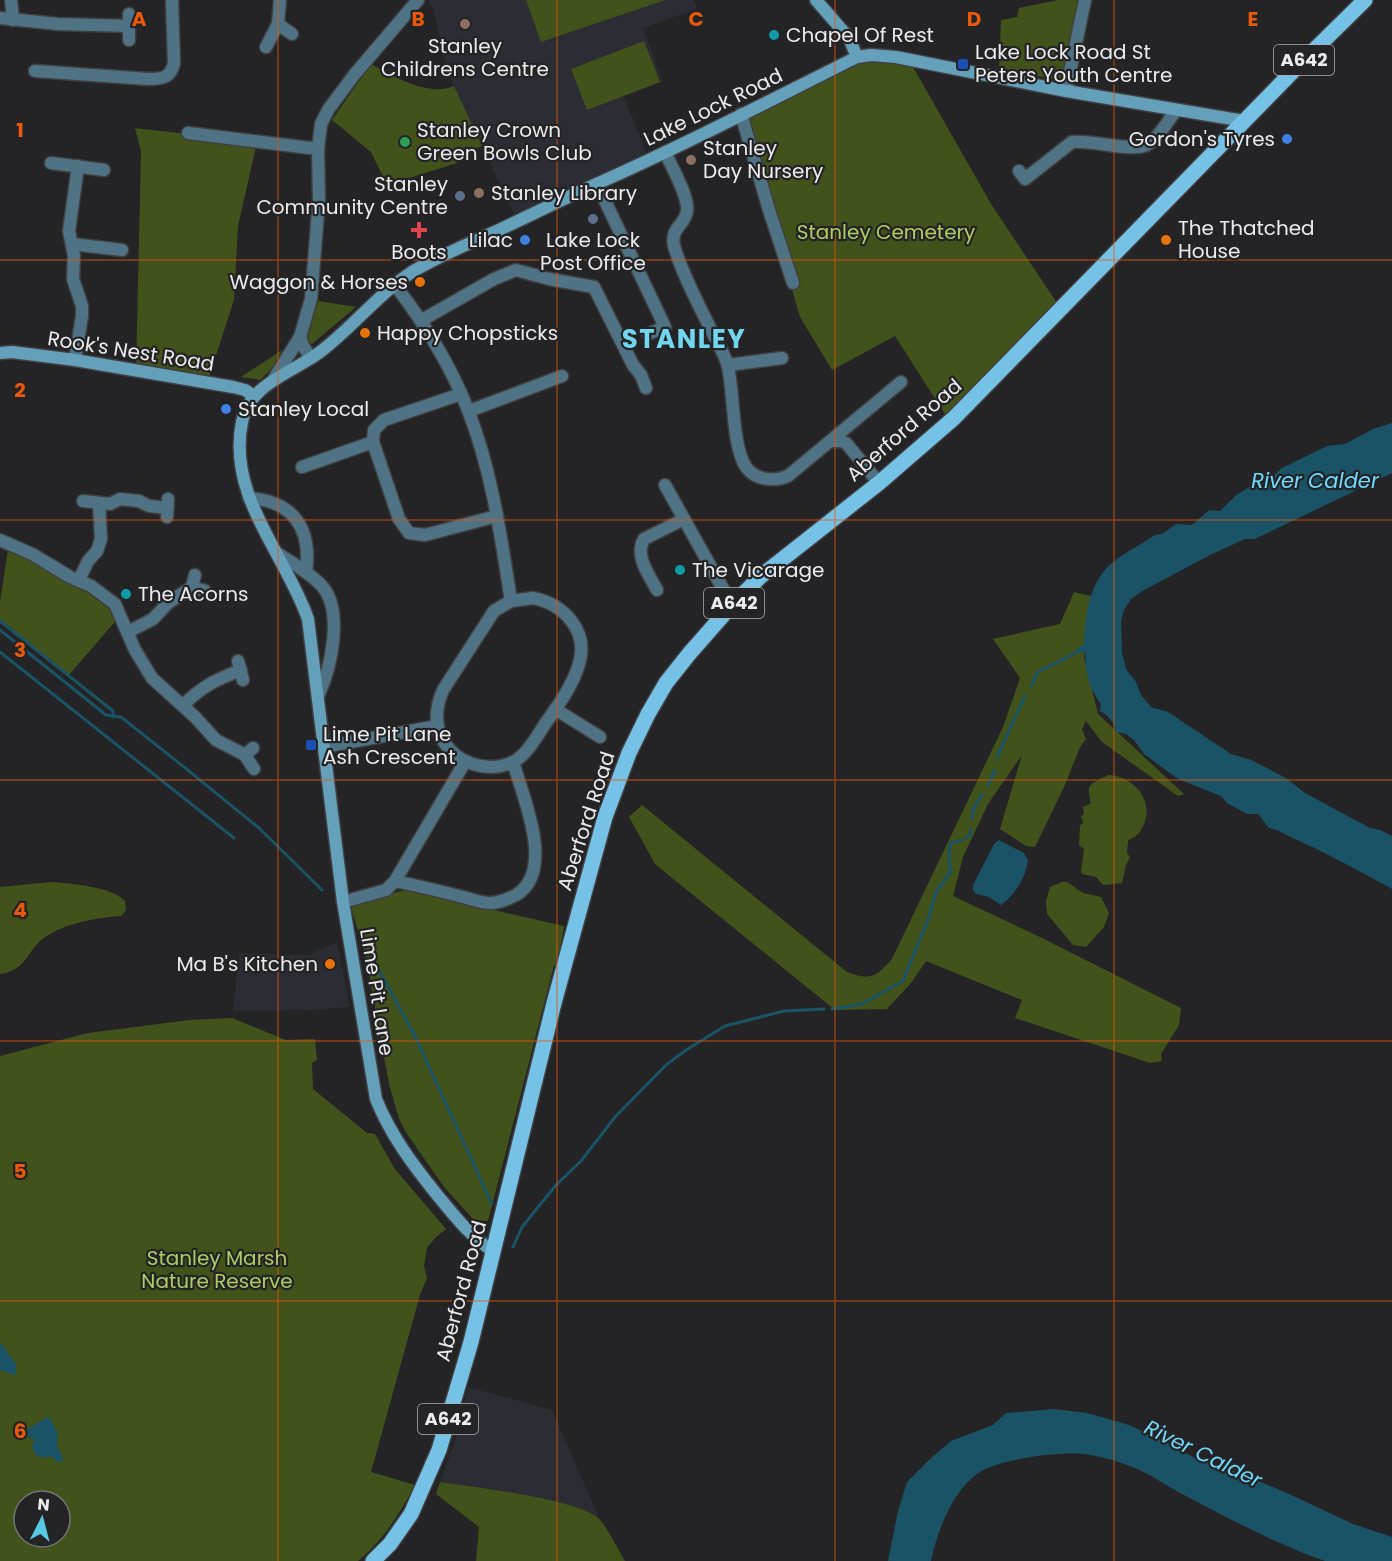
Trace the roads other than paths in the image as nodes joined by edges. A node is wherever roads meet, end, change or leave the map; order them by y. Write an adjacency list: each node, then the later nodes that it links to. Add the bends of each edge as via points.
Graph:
1 (11, 0): 8 (street)
2 (172, 0): 14 (street, via 174,63 168,77)
3 (280, 0): 9 (street)
4 (417, 0): 20 (street, via 333,103 321,124)
5 (816, 0): 13 (street, via 849,38)
6 (1085, 0): 15 (street)
7 (1365, 0): 18 (main road, Aberford Road / A642)
8 (6, 19): 11 (street, via 58,24 129,20)
9 (278, 24): 10 (street); 12 (street)
10 (292, 34)
11 (129, 40)
12 (266, 47)
13 (857, 57): 15 (street, Lake Lock Road, via 896,57); 17 (street, Lake Lock Road)
14 (37, 73)
15 (1066, 91): 16 (street, Lake Lock Road)
16 (1176, 111): 18 (street, Lake Lock Road); 25 (street, via 1145,146 1072,142 1025,179)
17 (741, 114): 21 (street, Lake Lock Road); 29 (street)
18 (1244, 121): 49 (main road, Aberford Road / A642, via 954,418)
19 (188, 133): 20 (street)
20 (318, 149): 33 (street, via 319,200 311,299)
21 (665, 152): 26 (street, Lake Lock Road); 38 (street, via 687,209 674,233 674,246)
22 (51, 163): 23 (street)
23 (78, 166): 24 (street); 27 (street, via 69,231)
24 (104, 170)
25 (1018, 171)
26 (597, 184): 30 (street, Lake Lock Road, via 434,259); 32 (street, via 665,327)
27 (72, 243): 28 (street); 37 (street, via 73,279 82,306)
28 (122, 250)
29 (793, 284)
30 (395, 285): 31 (street); 35 (street, Lake Lock Road)
31 (422, 320): 42 (street, via 516,270 594,287); 43 (street)
32 (648, 334)
33 (300, 337): 35 (street); 40 (street)
34 (0, 353): 37 (street, Rook's Nest Road)
35 (311, 357): 40 (street, Lake Lock Road)
36 (784, 357): 38 (street)
37 (75, 360): 44 (street, Rook's Nest Road, via 239,388)
38 (728, 365): 46 (street, via 741,455 747,468 769,480 781,479)
39 (562, 376): 45 (street)
40 (273, 380): 44 (street, Lake Lock Road)
41 (901, 382): 46 (street)
42 (645, 388)
43 (461, 394): 45 (street); 47 (street, via 384,420 374,430)
44 (255, 396): 51 (street, Lime Pit Lane, via 244,412 238,454)
45 (469, 411): 55 (street)
46 (831, 441): 49 (street, via 846,443)
47 (373, 442): 48 (street); 55 (street, via 399,519 409,533 425,535)
48 (302, 467)
49 (879, 483): 64 (main road, Aberford Road / A642, via 761,576)
50 (665, 485): 56 (street)
51 (249, 498): 58 (street, Lime Pit Lane); 59 (street, via 276,503 296,519 307,543)
52 (83, 501): 53 (street)
53 (99, 503): 54 (street, via 110,504 120,499); 60 (street, via 100,539)
54 (167, 508)
55 (497, 516): 63 (street)
56 (684, 519): 61 (street, via 641,544 640,555); 64 (street)
57 (0, 540): 60 (street)
58 (277, 553): 59 (street, Lime Pit Lane); 67 (street, Lime Pit Lane, via 308,619)
59 (306, 572): 67 (street, Lime Pit Lane, via 322,586 333,610 330,654)
60 (79, 580): 65 (street, via 115,604)
61 (657, 590)
62 (205, 591): 65 (street, via 194,581 153,620)
63 (511, 601): 69 (street, via 533,598 553,604 565,612 577,630 580,662); 70 (street, via 487,619 442,690)
64 (732, 604): 78 (main road, Aberford Road / A642, via 666,684 648,714 605,817 554,1003)
65 (128, 632): 68 (street, via 152,678)
66 (240, 671): 68 (street, via 201,688)
67 (318, 696): 72 (street, Lime Pit Lane)
68 (183, 705): 75 (street, via 216,740 249,752)
69 (555, 709): 71 (street); 74 (street, via 533,743)
70 (437, 726): 72 (street); 73 (street, via 448,747)
71 (600, 737)
72 (324, 747): 77 (street, Lime Pit Lane)
73 (465, 762): 74 (street, via 491,766); 76 (street)
74 (513, 762): 76 (street, via 537,855 529,882 521,891 506,900 489,903)
75 (254, 770)
76 (395, 881): 77 (street, via 386,890)
77 (343, 902): 78 (street, Lime Pit Lane, via 376,1099 411,1162 461,1225)
78 (494, 1252): 79 (main road, Aberford Road / A642, via 439,1450 411,1514)
79 (373, 1561)

